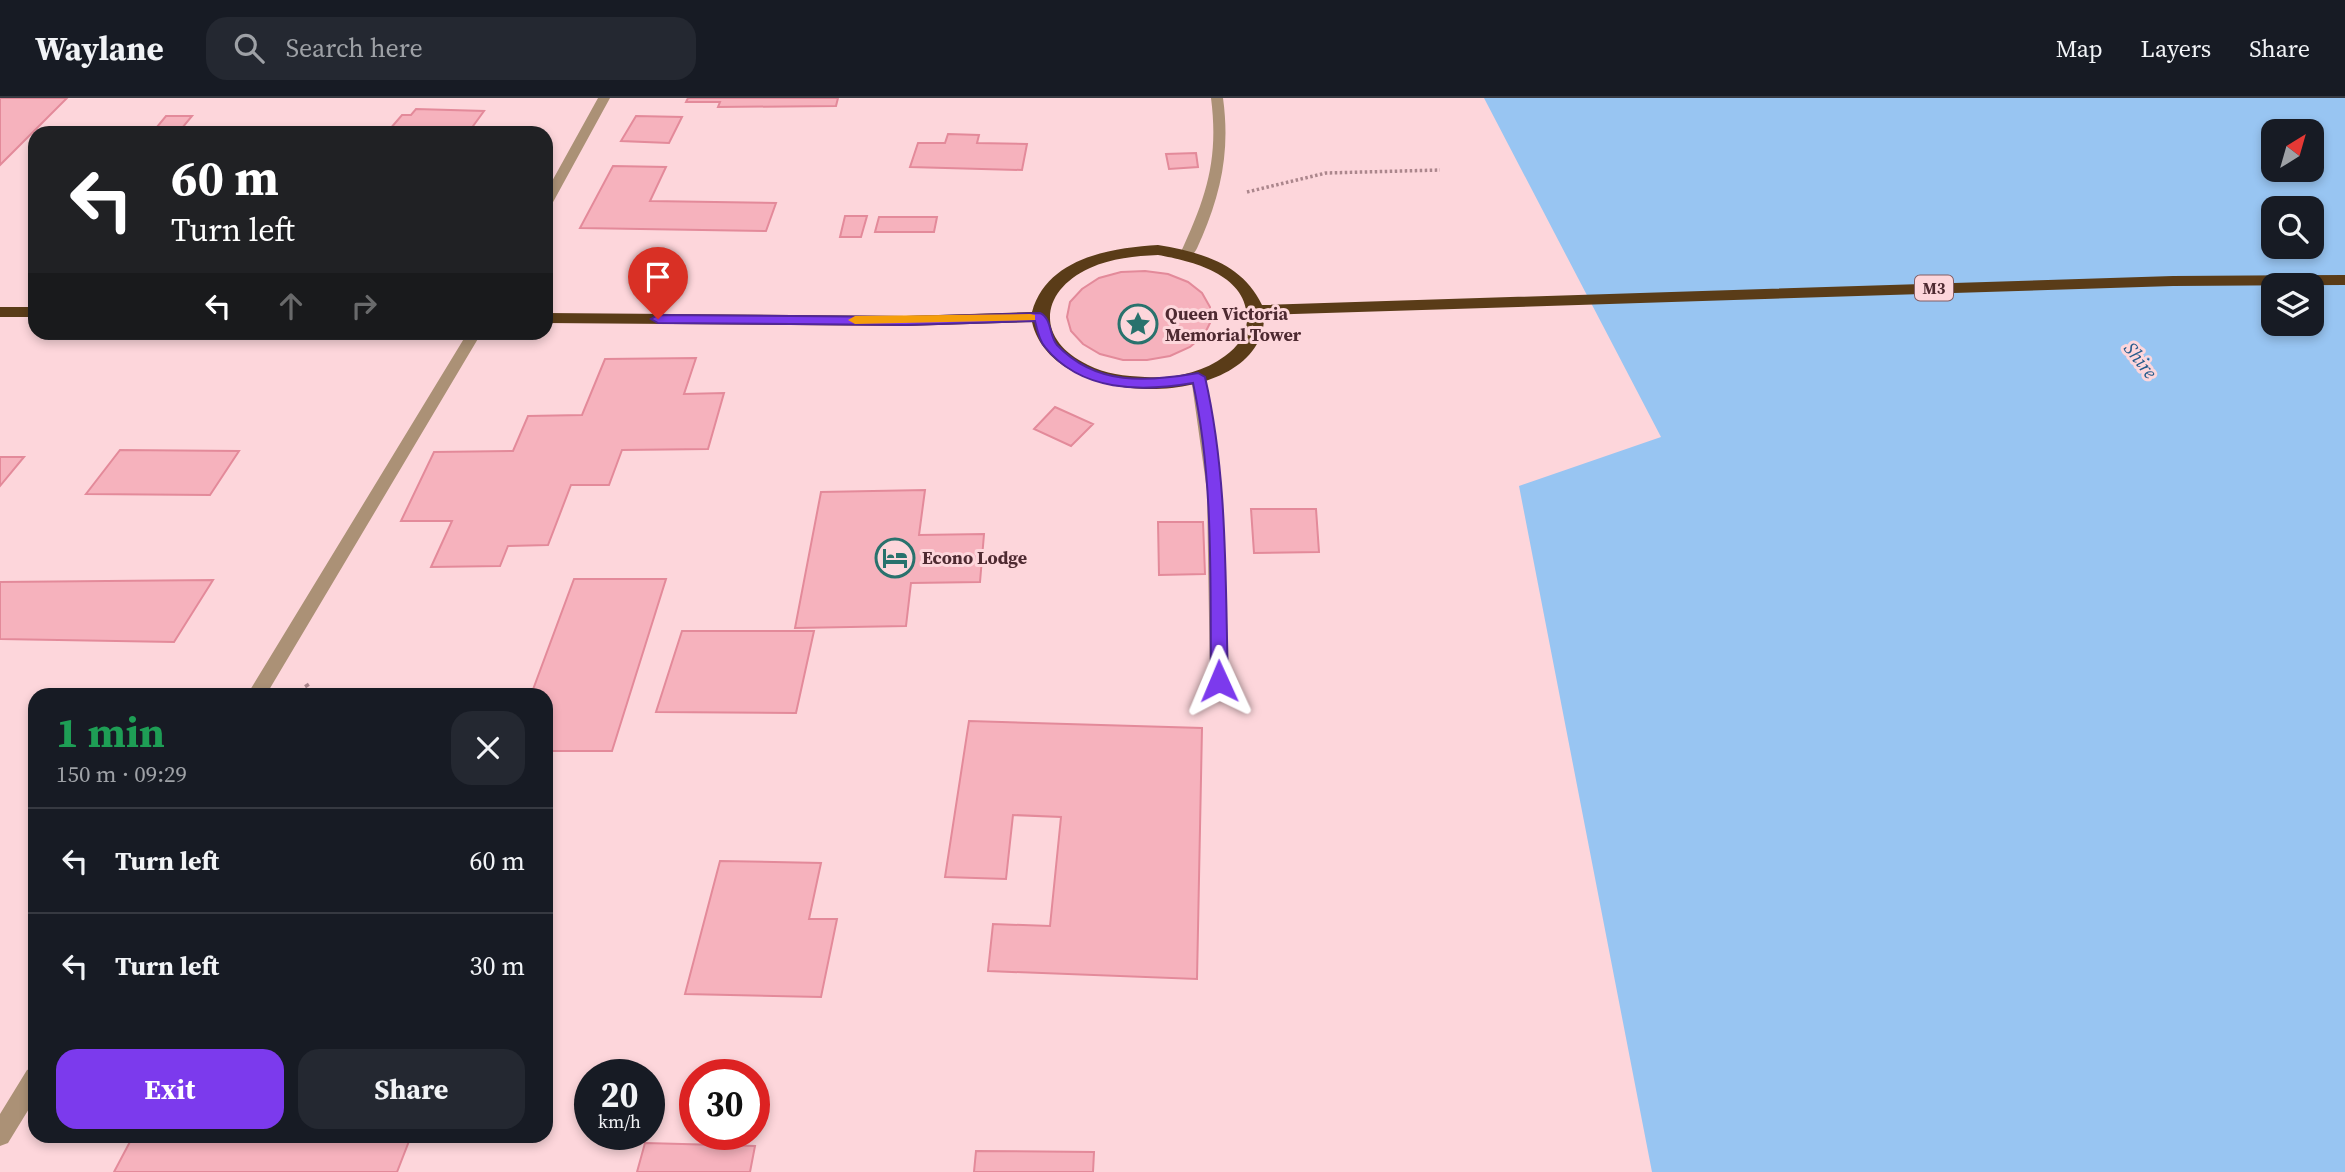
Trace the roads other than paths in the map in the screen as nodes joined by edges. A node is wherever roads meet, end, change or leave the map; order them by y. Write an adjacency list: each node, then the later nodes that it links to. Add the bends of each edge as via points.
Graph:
1 (604, 98): 3 (street)
2 (1217, 98): 4 (street, via 1221,165 1212,200)
3 (553, 191)
4 (1187, 254): 6 (highway, via 1228,273 1244,286); 10 (highway, via 1158,250 1101,257 1057,282)
5 (2345, 280): 6 (highway, M3, via 2173,281)
6 (1256, 310): 12 (highway, via 1252,336 1232,360)
7 (0, 312): 8 (highway)
8 (28, 312)
9 (553, 317): 10 (highway, via 906,321)
10 (1040, 317): 12 (highway, via 1049,344 1073,366 1111,381 1155,385)
11 (470, 340): 14 (street)
12 (1198, 377): 13 (street, via 1209,423 1216,505)
13 (1219, 681)
14 (260, 688)
15 (28, 1089): 16 (street)
16 (0, 1135)

